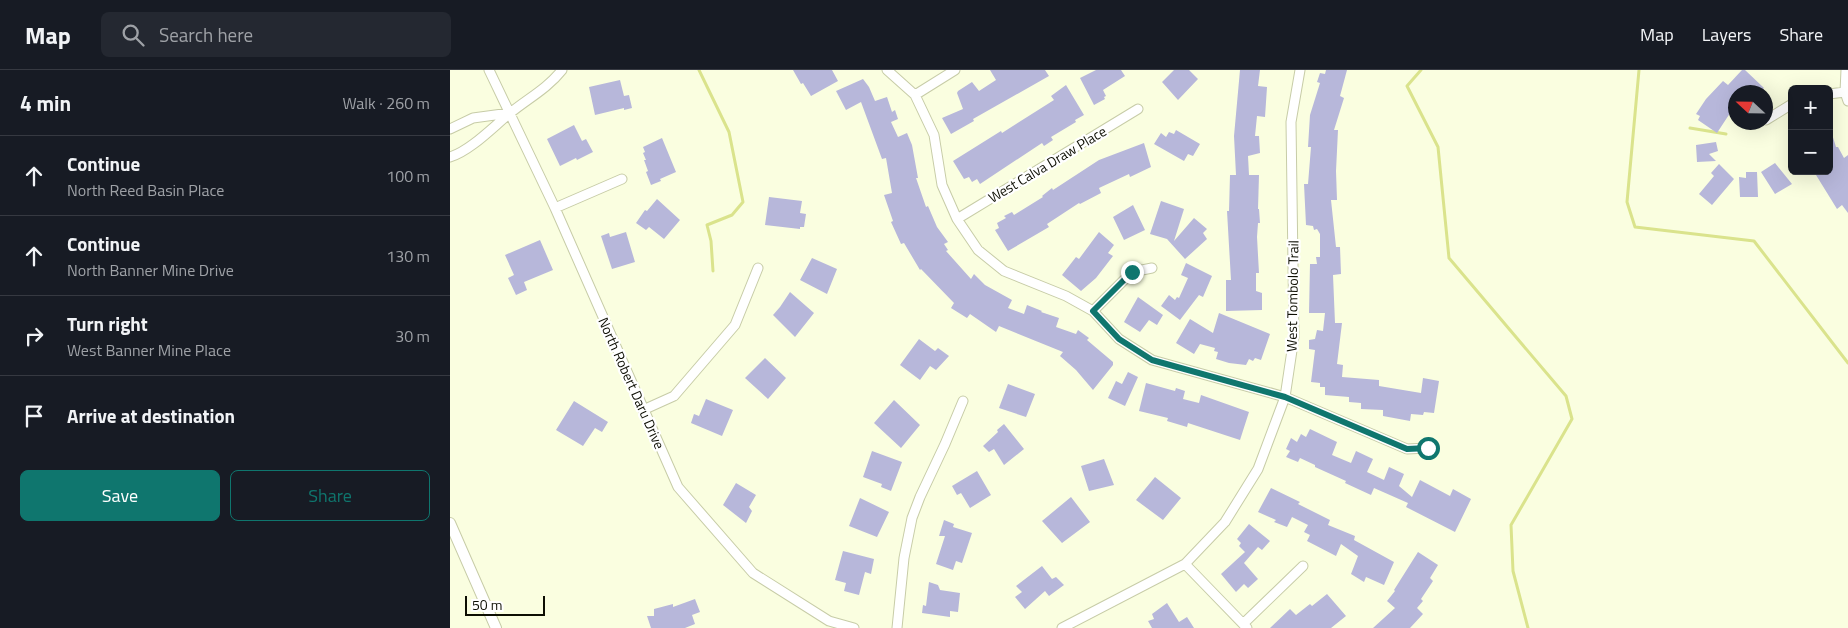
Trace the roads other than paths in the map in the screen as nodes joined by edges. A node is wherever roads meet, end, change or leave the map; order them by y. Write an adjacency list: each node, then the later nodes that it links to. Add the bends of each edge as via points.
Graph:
1 (489, 70): 12 (street, North Robert Daru Drive)
2 (562, 70): 12 (street, via 552,83)
3 (887, 70): 7 (street)
4 (955, 70): 7 (street)
5 (1300, 70): 22 (street, West Tombolo Trail, via 1291,122 1294,337)
6 (1846, 70): 9 (street)
7 (915, 95): 18 (street, via 934,135 942,185)
8 (1833, 95): 9 (street)
9 (1846, 97)
10 (1788, 106): 13 (street)
11 (1138, 109): 18 (street, West Calva Draw Place)
12 (510, 113): 14 (street, via 473,118); 15 (street, via 487,134); 17 (street, North Robert Daru Drive)
13 (1773, 115)
14 (450, 128)
15 (450, 156)
16 (622, 179): 17 (street)
17 (555, 208): 24 (street, North Robert Daru Drive)
18 (957, 219): 21 (street, via 978,250 1004,271 1066,296)
19 (758, 268): 24 (street, via 735,326 674,396)
20 (1152, 268): 21 (street, via 1132,272)
21 (1093, 311): 22 (street, via 1119,339 1152,360)
22 (1285, 397): 25 (street, via 1407,449); 27 (street, West Tombolo Trail, via 1258,469 1225,522)
23 (963, 401): 32 (street, via 912,518 904,558)
24 (643, 410): 31 (street, North Robert Daru Drive, via 678,487 753,574 829,621)
25 (1428, 448)
26 (450, 523): 30 (street)
27 (1185, 564): 29 (street); 33 (street, West Tombolo Trail)
28 (1303, 566): 29 (street)
29 (1245, 626)
30 (496, 628)
31 (854, 628)
32 (897, 628)
33 (1062, 628)

